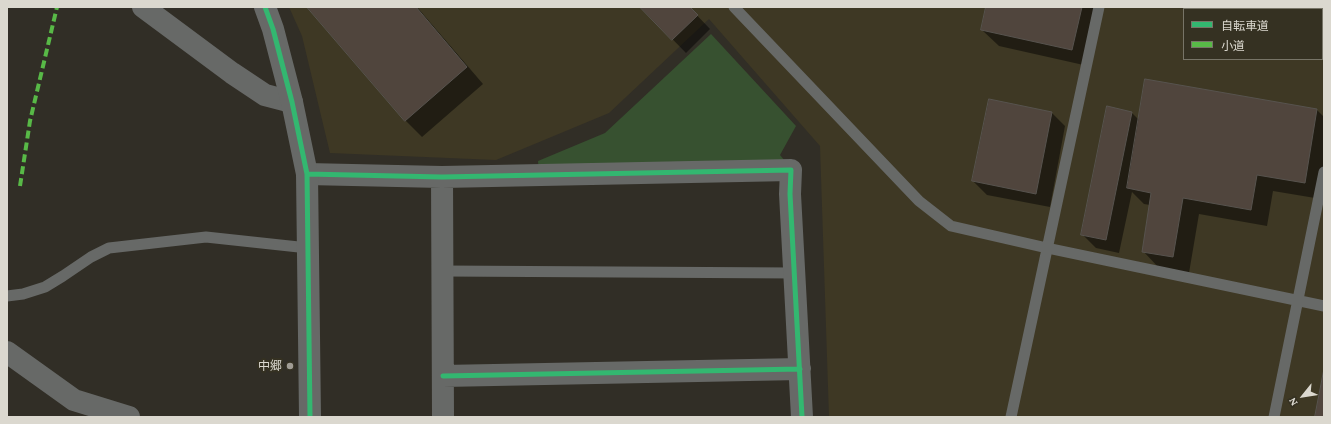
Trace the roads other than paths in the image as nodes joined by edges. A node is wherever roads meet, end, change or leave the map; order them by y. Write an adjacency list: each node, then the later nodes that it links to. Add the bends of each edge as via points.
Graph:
1 (143, 7): 5 (street, via 265,95)
2 (265, 7): 5 (street)
3 (734, 7): 10 (lane, via 919,201 951,226)
4 (1099, 7): 10 (lane)
5 (292, 102): 7 (street)
6 (1324, 172): 14 (lane)
7 (307, 174): 8 (street); 9 (street)
8 (442, 177): 11 (street); 12 (street, via 791,170)
9 (308, 248): 13 (lane, via 206,237 109,248 45,287); 20 (street)
10 (1047, 248): 14 (lane); 23 (lane)
11 (443, 271): 12 (lane); 18 (street)
12 (795, 273): 17 (street)
13 (7, 296)
14 (1297, 301): 15 (lane); 24 (lane)
15 (1324, 306)
16 (7, 352): 19 (street, via 74,400)
17 (800, 370): 18 (street); 22 (street)
18 (443, 376): 21 (street)
19 (130, 417)
20 (310, 417)
21 (443, 417)
22 (802, 417)
23 (1011, 417)
24 (1274, 417)

